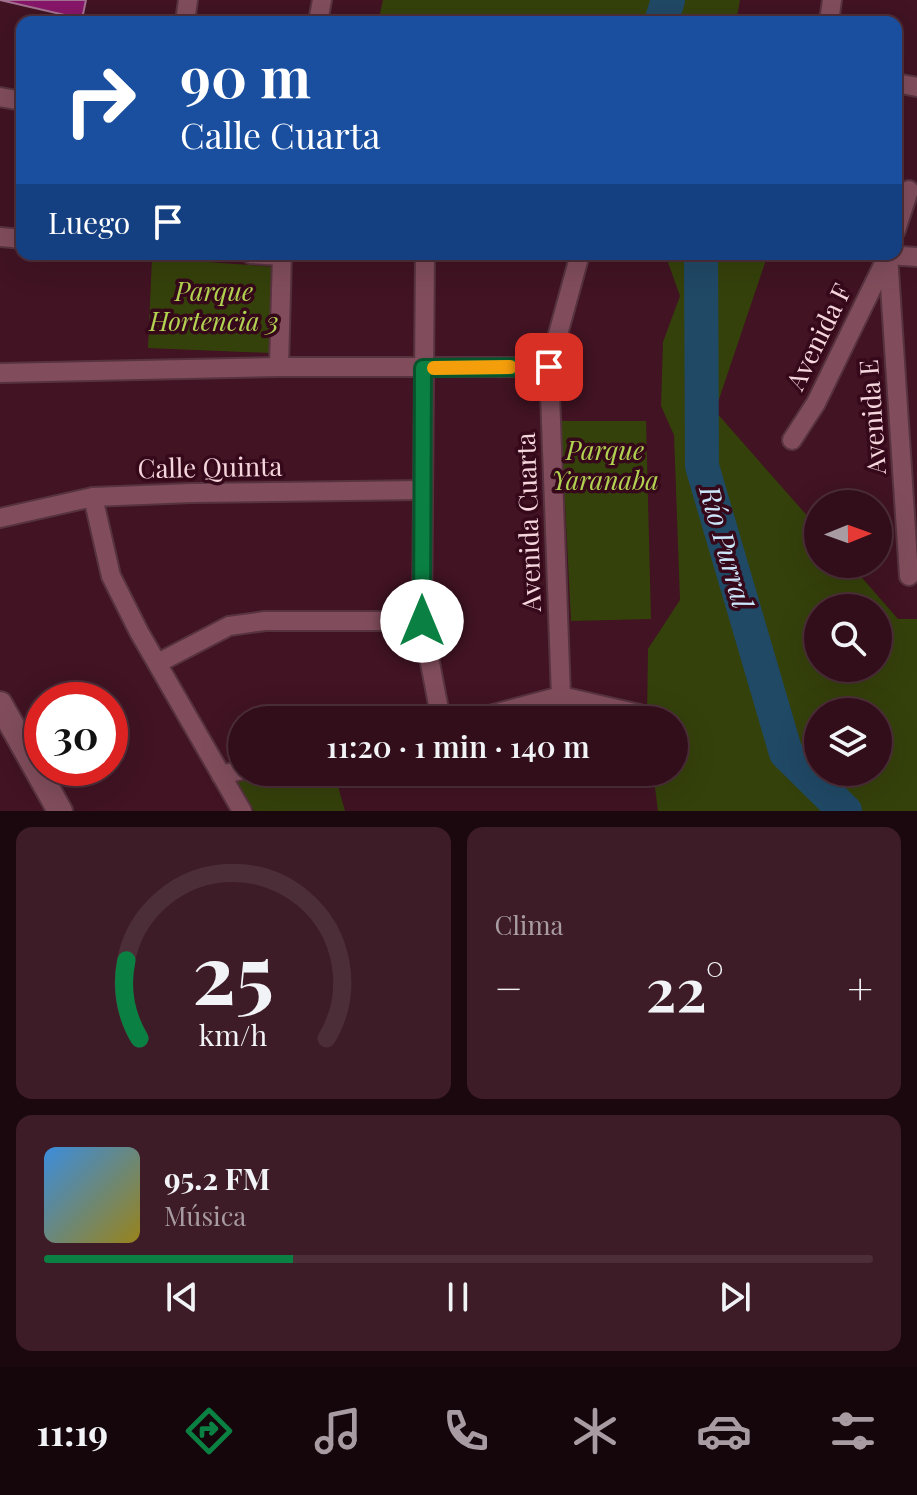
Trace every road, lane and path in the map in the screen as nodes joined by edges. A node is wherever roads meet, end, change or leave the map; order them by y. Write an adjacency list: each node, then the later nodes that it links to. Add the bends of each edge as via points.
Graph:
1 (909, 190): 2 (street)
2 (902, 212)
3 (282, 260): 8 (street)
4 (425, 260): 10 (street)
5 (578, 260): 9 (street, Avenida Cuarta)
6 (885, 260): 12 (street, Avenida F, via 816,403)
7 (888, 260): 16 (street, Avenida E)
8 (279, 367): 10 (street); 11 (street)
9 (549, 367): 10 (street); 19 (street, Avenida Cuarta)
10 (423, 368): 13 (street)
11 (0, 373)
12 (792, 440)
13 (423, 490): 14 (street, Calle Quinta); 17 (street)
14 (93, 497): 15 (street, Calle Quinta); 18 (street, via 111,576)
15 (0, 518)
16 (911, 566)
17 (422, 621): 18 (street, via 253,622 229,626); 21 (street)
18 (158, 663): 25 (street)
19 (561, 696): 22 (street); 23 (street)
20 (0, 704): 26 (main road)
21 (438, 706)
22 (524, 706)
23 (604, 706)
24 (228, 773): 25 (street)
25 (221, 775): 27 (street)
26 (60, 811)
27 (242, 811)

